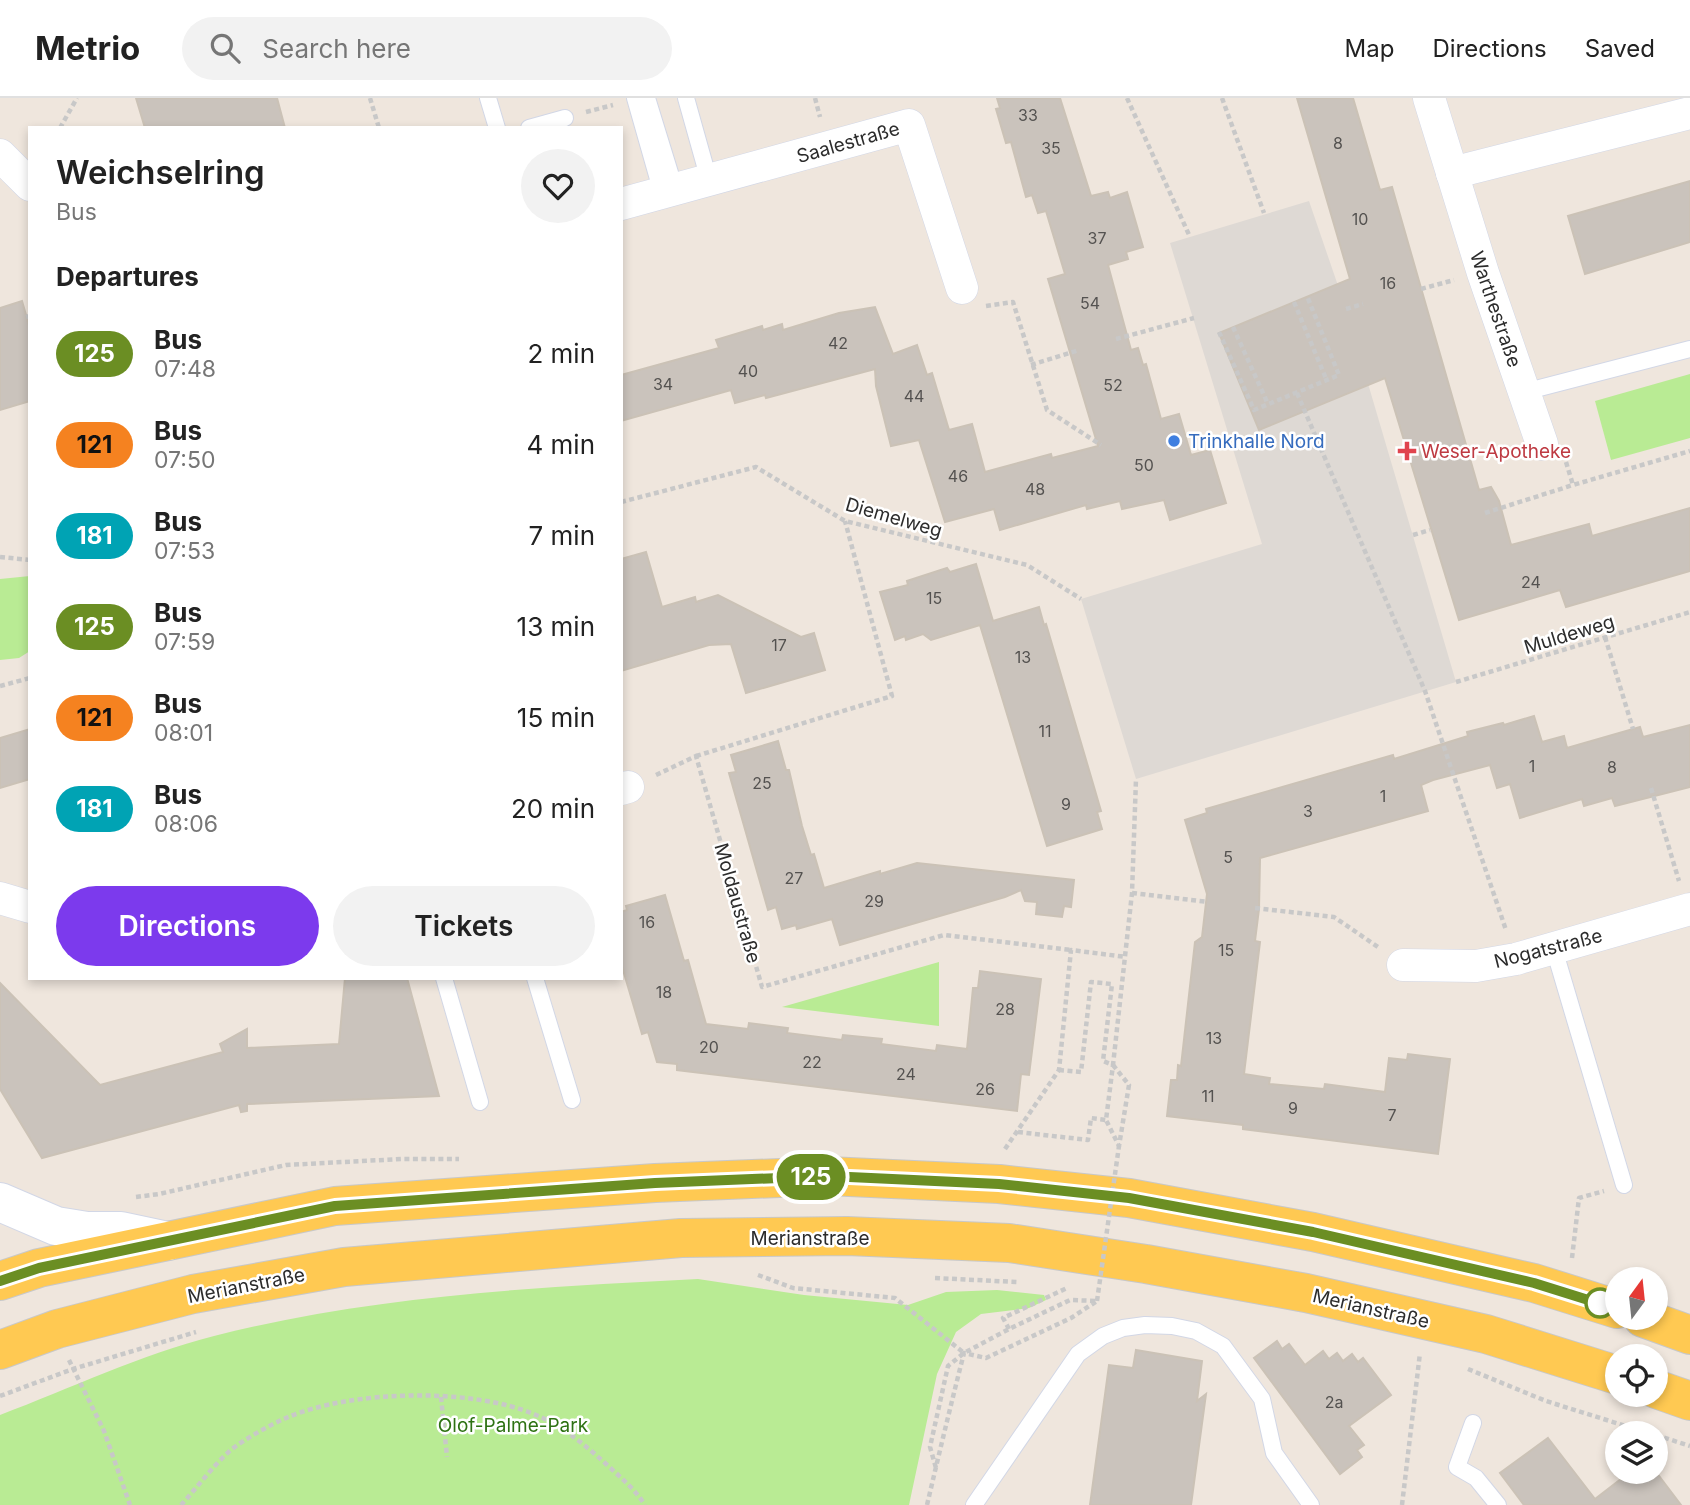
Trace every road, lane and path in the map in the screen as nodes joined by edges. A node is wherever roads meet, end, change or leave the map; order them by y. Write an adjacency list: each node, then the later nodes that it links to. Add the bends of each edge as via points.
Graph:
1 (77, 98): 12 (path)
2 (370, 98): 13 (path)
3 (488, 98): 14 (lane)
4 (635, 98): 20 (lane)
5 (647, 98): 20 (lane)
6 (687, 98): 18 (lane)
7 (1127, 98): 23 (path)
8 (1222, 98): 22 (path)
9 (1429, 98): 17 (street, Warthestraße)
10 (1690, 113): 17 (street)
11 (565, 118): 15 (lane)
12 (61, 126)
13 (378, 126)
14 (496, 126)
15 (536, 126)
16 (0, 155): 19 (street)
17 (1452, 173): 37 (street, Warthestraße)
18 (709, 180): 20 (street, Saalestraße); 24 (street, Saalestraße, via 909,125)
19 (28, 183)
20 (669, 191): 21 (street, Saalestraße)
21 (623, 203)
22 (1264, 213)
23 (1189, 237)
24 (962, 288): 35 (path, via 974,309 1013,302)
25 (1307, 296): 36 (path, via 1339,375)
26 (1294, 302): 36 (path)
27 (1363, 304): 28 (path)
28 (1346, 309)
29 (1194, 318): 32 (path)
30 (1233, 327): 39 (path)
31 (1219, 332): 39 (path, via 1254,410)
32 (1116, 340)
33 (1690, 349): 37 (lane)
34 (1079, 350): 35 (path)
35 (1031, 365): 41 (path, via 1047,410)
36 (1327, 381): 38 (path)
37 (1524, 392): 40 (street, Warthestraße)
38 (1297, 393): 39 (path); 71 (path, via 1425,691)
39 (1268, 404)
40 (1542, 444): 43 (path, via 1564,456)
41 (1101, 445)
42 (1690, 451): 43 (path)
43 (1573, 485): 45 (path)
44 (623, 501): 46 (path, Diemelweg, via 756,467)
45 (1485, 513)
46 (845, 521): 51 (path, Diemelweg, via 1027,565); 58 (path, via 892,696)
47 (1430, 530): 48 (path)
48 (1413, 535)
49 (0, 557): 50 (path)
50 (28, 560)
51 (1081, 599)
52 (1690, 612): 53 (path, Muldeweg)
53 (1605, 637): 55 (path, Muldeweg); 57 (path)
54 (28, 679): 56 (path)
55 (1456, 682)
56 (0, 686)
57 (1633, 729)
58 (696, 756): 60 (path); 69 (path, Moldaustraße, via 762,986 944,935)
59 (1136, 779): 62 (path)
60 (625, 788)
61 (1651, 788): 67 (path)
62 (1132, 892): 64 (path); 70 (path)
63 (0, 898): 65 (street)
64 (1208, 902)
65 (28, 906)
66 (1255, 908): 72 (path, via 1334,917)
67 (1689, 909): 68 (street, Nogatstraße)
68 (1554, 949): 71 (street, Nogatstraße); 83 (lane)
69 (1071, 950): 70 (path); 76 (path)
70 (1126, 957): 75 (path)
71 (1516, 959): 72 (street, Nogatstraße, via 1476,966)
72 (1403, 965)
73 (445, 980): 78 (lane)
74 (536, 980): 77 (lane)
75 (1113, 1065): 76 (path, via 1102,1061 1112,984 1091,982 1081,1072); 79 (path); 81 (path, via 1129,1085)
76 (1059, 1070): 80 (path)
77 (572, 1100)
78 (480, 1102)
79 (1106, 1120): 80 (path, via 1091,1118 1088,1140); 81 (path)
80 (1018, 1132): 82 (path)
81 (1119, 1146): 96 (path, bridge)
82 (1002, 1153)
83 (1624, 1185): 86 (path, via 1579,1198)
84 (0, 1202): 85 (street, via 56,1226 121,1231)
85 (168, 1241): 89 (main road, via 39,1268); 97 (main road, via 349,1205 828,1176 999,1184 1129,1198 1313,1232 1534,1283)
86 (1572, 1259)
87 (771, 1275): 105 (path, via 758,1275 793,1289 895,1298)
88 (932, 1278): 90 (path)
89 (0, 1281)
90 (1024, 1283)
91 (1058, 1286): 92 (path)
92 (1068, 1287): 93 (path); 99 (path, via 1003,1318)
93 (1078, 1289)
94 (1088, 1290): 95 (path)
95 (1100, 1292)
96 (1097, 1301): 99 (path, via 1070,1300); 105 (path, via 986,1358)
97 (1605, 1305)
98 (1668, 1327): 101 (main road)
99 (1009, 1329): 105 (path)
100 (202, 1331): 108 (path)
101 (1690, 1335)
102 (1407, 1349): 104 (path)
103 (0, 1350): 109 (main road, Merianstraße, via 57,1329 193,1294 344,1267 681,1238 847,1237 1009,1243 1173,1268 1486,1334)
104 (1420, 1352): 106 (path); 126 (path)
105 (964, 1353): 119 (path); 119 (path, via 948,1366 930,1447)
106 (1433, 1356)
107 (1458, 1364): 114 (path, via 1546,1401)
108 (73, 1368): 111 (path); 120 (path, via 104,1431)
109 (1605, 1372)
110 (1668, 1393): 113 (main road)
111 (0, 1396)
112 (441, 1397): 118 (path); 121 (path, via 370,1398 287,1418 237,1445); 122 (path, via 482,1399 536,1415 584,1444 635,1490)
113 (1690, 1401)
114 (1610, 1421)
115 (1473, 1423): 127 (lane, via 1457,1467 1476,1478)
116 (1668, 1440): 117 (path)
117 (1690, 1446)
118 (447, 1457)
119 (936, 1468): 123 (path)
120 (130, 1505)
121 (181, 1505)
122 (645, 1505)
123 (927, 1505)
124 (974, 1505): 125 (lane, via 1078,1354 1103,1336 1145,1325 1196,1332 1223,1346 1262,1399 1274,1453)
125 (1311, 1505)
126 (1402, 1505)
127 (1498, 1505)

